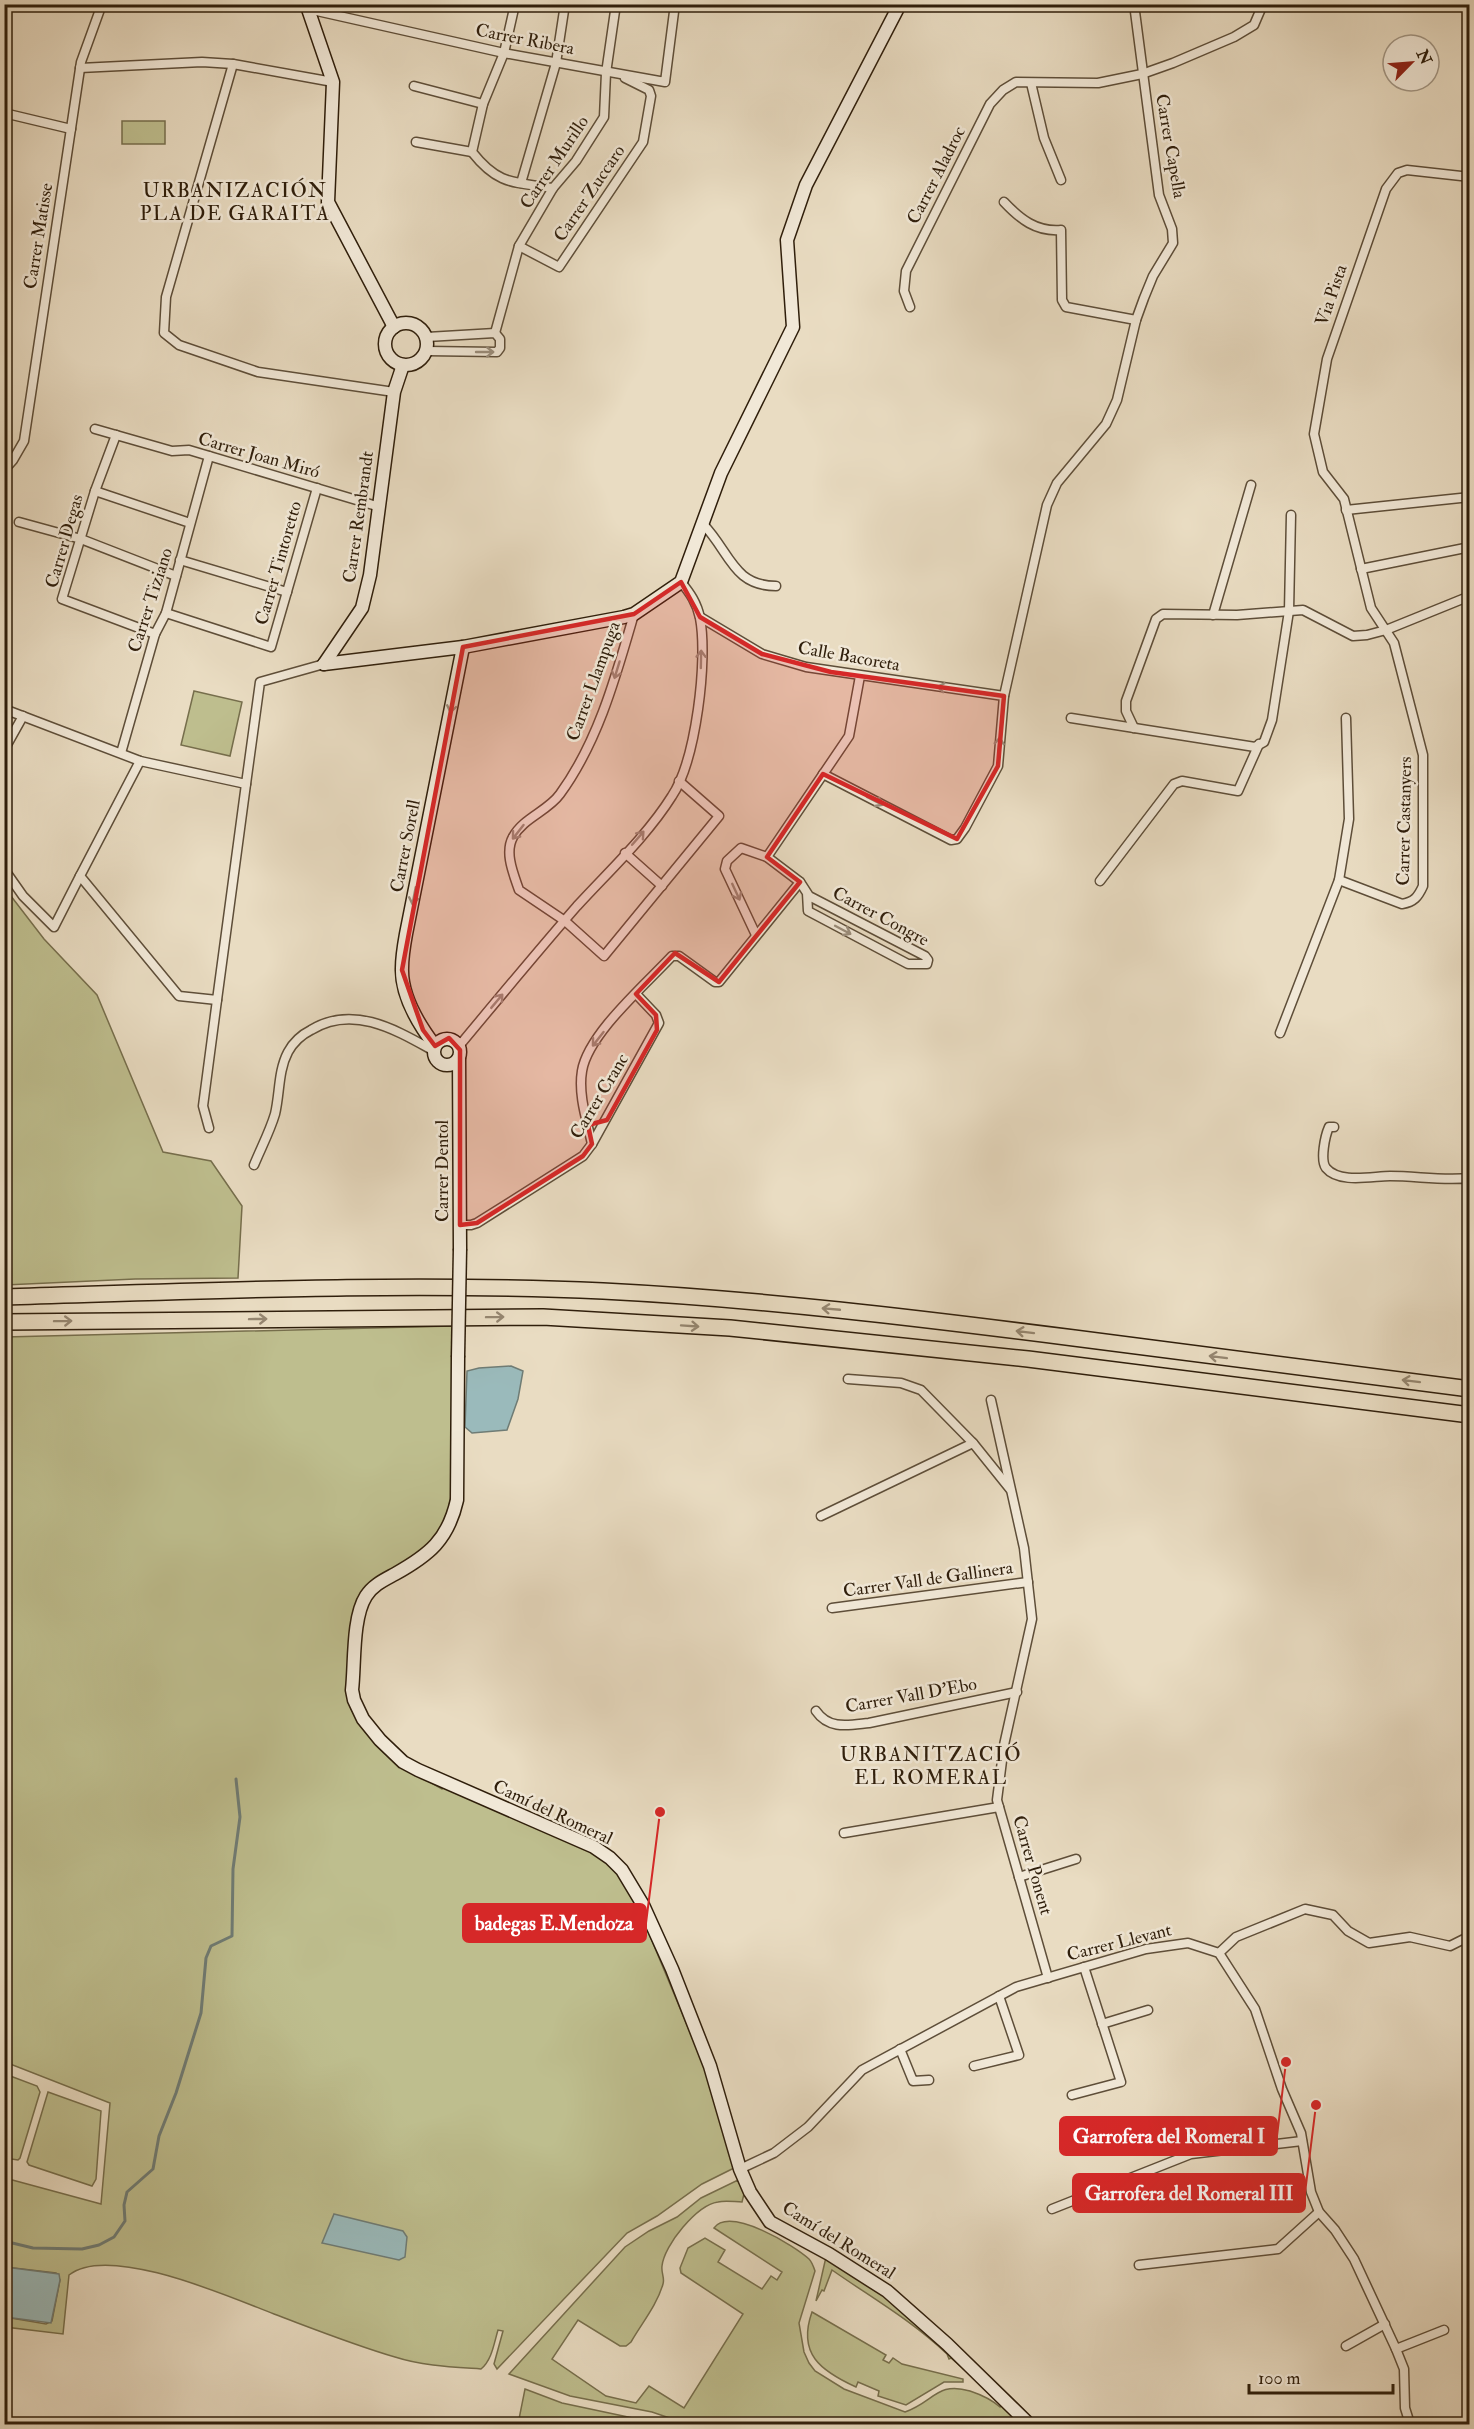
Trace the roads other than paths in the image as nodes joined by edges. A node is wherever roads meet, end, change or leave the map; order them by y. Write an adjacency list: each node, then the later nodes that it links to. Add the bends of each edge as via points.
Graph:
1 (102, 4): 13 (street, Carrer Matisse)
2 (515, 4): 10 (street)
3 (565, 4): 11 (street)
4 (616, 4): 14 (street, Carrer Murillo)
5 (675, 4): 16 (street, Carrer Ribera, via 665,82)
6 (900, 4): 53 (street, via 806,185 786,240 793,327 721,473)
7 (1134, 4): 15 (street, Carrer Capella)
8 (1263, 4): 15 (street, Carrer Aladroc, via 1254,25 1234,37)
9 (308, 7): 10 (street, Carrer Ribera); 17 (street)
10 (504, 53): 11 (street, Carrer Ribera); 20 (street)
11 (556, 63): 14 (street, Carrer Ribera); 27 (street)
12 (233, 64): 13 (street); 17 (street); 38 (street, via 166,297 164,333 178,345 258,372)
13 (80, 68): 22 (street, Carrer Matisse)
14 (606, 73): 16 (street, Carrer Ribera); 28 (street, Carrer Murillo, via 604,117)
15 (1142, 74): 18 (street, Carrer Aladroc, via 1098,83); 32 (street, Carrer Capella, via 1159,195 1173,243 1153,276)
16 (618, 75): 30 (street, Carrer Zuccaro, via 649,90 643,142 560,267)
17 (333, 82): 33 (street, via 328,202)
18 (1032, 82): 26 (street, via 1044,138); 31 (street, Carrer Aladroc, via 1016,82 990,104 906,271 904,291)
19 (414, 86): 20 (street)
20 (483, 104): 24 (street)
21 (4, 113): 22 (street)
22 (71, 129): 42 (street, Carrer Matisse, via 24,441)
23 (416, 142): 24 (street)
24 (472, 152): 27 (street, via 498,178)
25 (1469, 176): 47 (street, Via Pista, via 1407,170 1398,173 1386,189 1327,359 1314,434 1323,472)
26 (1061, 180)
27 (521, 183): 28 (street)
28 (553, 188): 30 (street, Carrer Murillo)
29 (1004, 202): 32 (street, via 1034,227 1061,230 1062,300 1066,307)
30 (519, 246): 34 (street, Carrer Murillo)
31 (910, 307)
32 (1136, 320): 73 (street, via 1117,400 1106,424 1057,483 1047,505)
33 (393, 327): 35 (street, via 414,324); 37 (street, via 387,334 385,348 394,361)
34 (495, 333): 35 (street); 36 (street, Carrer Murillo, one-way to 34, via 497,352 500,339)
35 (427, 337): 36 (street)
36 (427, 351): 37 (street, via 415,364)
37 (404, 365): 38 (street, Carrer Rembrandt)
38 (394, 392): 48 (street, Carrer Rembrandt)
39 (95, 429): 40 (street, Carrer Joan Miró)
40 (116, 435): 41 (street, Carrer Joan Miró, via 172,451 189,450); 45 (street, Carrer Degas)
41 (209, 456): 44 (street, Carrer Joan Miró); 52 (street, Carrer Tiziano)
42 (4, 470)
43 (1251, 485): 66 (street)
44 (317, 488): 48 (street, Carrer Joan Miró); 61 (street, Carrer Tintoretto)
45 (95, 491): 52 (street); 54 (street, Carrer Degas)
46 (1470, 497): 49 (street)
47 (1344, 499): 49 (street, Carrer Castanyers)
48 (380, 507): 71 (street, Carrer Rembrandt, via 362,608)
49 (1346, 510): 57 (street, Carrer Castanyers)
50 (1291, 515): 63 (street)
51 (19, 522): 54 (street)
52 (190, 524): 56 (street, Carrer Tiziano)
53 (703, 524): 59 (street); 60 (street, via 744,578)
54 (81, 539): 58 (street); 69 (street, Carrer Degas, via 62,599)
55 (1470, 547): 57 (street)
56 (180, 560): 58 (street, Carrer Tiziano); 61 (street)
57 (1361, 569): 68 (street, Carrer Castanyers, via 1371,608)
58 (176, 576): 64 (street, Carrer Tiziano)
59 (681, 582): 65 (street); 67 (street)
60 (776, 586)
61 (286, 592): 64 (street, Carrer Tintoretto, via 271,647)
62 (1470, 596): 68 (street)
63 (1289, 611): 66 (street); 68 (street, via 1303,610 1353,636); 79 (street, via 1272,720)
64 (166, 613): 69 (street, Carrer Tiziano)
65 (634, 614): 70 (street); 95 (street, Carrer Llampuga, one-way to 95, via 610,693 582,760 558,797 512,838 509,858 519,890)
66 (1213, 615): 78 (street, via 1163,614 1156,619 1126,701)
67 (700, 617): 72 (street, Calle Bacoreta, via 762,654 806,667); 84 (street, one-way to 67, via 687,764 701,682)
68 (1386, 630): 90 (street, Carrer Castanyers, via 1394,643 1423,755 1423,886 1419,897 1402,904)
69 (155, 634): 81 (street, Carrer Tiziano)
70 (463, 647): 71 (street); 100 (street, Carrer Sorell, one-way to 100, via 402,970 408,997)
71 (324, 664): 85 (street, via 260,682)
72 (860, 676): 73 (street, Calle Bacoreta, one-way to 72); 83 (street, via 849,736)
73 (1004, 696): 83 (street, one-way to 73, via 951,840 957,839 998,766)
74 (4, 709): 75 (street)
75 (23, 716): 80 (street); 81 (street)
76 (1071, 718): 78 (street)
77 (1346, 718): 90 (street, via 1349,819)
78 (1134, 728): 79 (street, via 1255,747)
79 (1259, 744): 91 (street, via 1238,791 1182,781 1174,784)
80 (4, 750)
81 (121, 753): 82 (street)
82 (140, 760): 85 (street); 89 (street)
83 (824, 774): 87 (street)
84 (680, 781): 86 (street, one-way to 84); 93 (street, via 719,816)
85 (246, 784): 98 (street)
86 (625, 853): 93 (street); 95 (street)
87 (767, 857): 92 (street); 96 (street, one-way to 96, via 741,848 727,861 725,869)
88 (4, 869): 89 (street, via 23,896 54,927)
89 (80, 876): 98 (street, via 179,996)
90 (1339, 880): 99 (street)
91 (1100, 881)
92 (800, 882): 94 (street); 96 (street)
93 (662, 886): 95 (street, Carrer Llampuga, via 604,956)
94 (808, 895): 94 (street, Carrer Congre, one-way to 94, via 808,911 908,964 927,964 925,956)
95 (565, 921): 101 (street, one-way to 95)
96 (756, 935): 97 (street, via 719,982 679,956 672,956)
97 (636, 994): 104 (street, one-way to 104, via 591,1046 582,1071); 105 (street, Carrer Cranc, via 659,1023)
98 (217, 1000): 107 (street, via 202,1106)
99 (1280, 1033)
100 (435, 1048): 101 (street, via 441,1040 449,1038); 102 (street, via 436,1059); 109 (street, via 353,1017 330,1020 304,1033 288,1052 274,1115)
101 (459, 1052): 102 (street, via 452,1064); 103 (street, Carrer Dentol)
102 (443, 1065): 103 (street, Carrer Dentol)
103 (459, 1093): 111 (street, Carrer Dentol)
104 (586, 1117): 105 (street, via 595,1124); 108 (street)
105 (607, 1120): 108 (street, Carrer Cranc)
106 (1334, 1127): 110 (street, via 1329,1127 1326,1134 1324,1162 1333,1173 1366,1178)
107 (208, 1128)
108 (594, 1141): 111 (street, Carrer Cranc, via 583,1156 477,1223)
109 (254, 1165)
110 (1470, 1178)
111 (460, 1225): 114 (street, Carrer Dentol, bridge)
112 (4, 1297): 116 (highway, one-way to 112, via 868,1312 604,1291 340,1287)
113 (4, 1322): 118 (highway, one-way to 118, via 543,1317 730,1328 1028,1359)
114 (458, 1357): 142 (street, Camí del Romeral, via 457,1500 453,1514 430,1552 366,1595 359,1613 354,1700 369,1728 403,1762 594,1847 622,1870 639,1898 685,2002 710,2066)
115 (848, 1379): 119 (street, via 902,1383 921,1390)
116 (1470, 1389)
117 (991, 1400): 120 (street, Carrer Ponent)
118 (1470, 1415)
119 (973, 1443): 120 (street); 121 (street)
120 (1011, 1491): 122 (street, Carrer Ponent)
121 (820, 1516)
122 (1028, 1582): 123 (street, Carrer Vall de Gallinera); 124 (street, Carrer Ponent, via 1032,1619)
123 (832, 1608)
124 (1017, 1692): 125 (street, Carrer Vall D'Ebo, via 869,1723 829,1723); 126 (street, Carrer Ponent, via 1004,1745)
125 (816, 1710)
126 (999, 1807): 127 (street); 129 (street, Carrer Ponent)
127 (844, 1833)
128 (1076, 1859): 129 (street)
129 (1019, 1877): 133 (street, Carrer Ponent)
130 (1470, 1936): 131 (street, via 1450,1946 1410,1936 1369,1943 1348,1931 1332,1915 1305,1909 1236,1937)
131 (1219, 1953): 132 (street, Carrer Llevant, via 1188,1943 1146,1949); 141 (street, via 1255,2009)
132 (1084, 1967): 133 (street, Carrer Llevant); 136 (street)
133 (1048, 1978): 134 (street)
134 (999, 1996): 137 (street); 138 (street, via 1019,2055)
135 (1148, 2010): 136 (street)
136 (1102, 2024): 140 (street, via 1121,2082)
137 (900, 2049): 139 (street, via 913,2081); 142 (street, via 862,2070 808,2127 774,2153)
138 (974, 2066)
139 (929, 2080)
140 (1072, 2095)
141 (1302, 2141): 143 (street, via 1191,2154); 144 (street, via 1311,2192)
142 (740, 2169): 150 (street, Camí del Romeral, via 770,2222 887,2291)
143 (1052, 2209)
144 (1319, 2212): 145 (street, via 1278,2249); 146 (street, via 1354,2259)
145 (1139, 2265)
146 (1385, 2324): 148 (street); 149 (street)
147 (1444, 2330): 149 (street)
148 (1346, 2346)
149 (1396, 2349): 151 (street, via 1404,2369 1405,2408)
150 (1029, 2424)
151 (1410, 2424)

